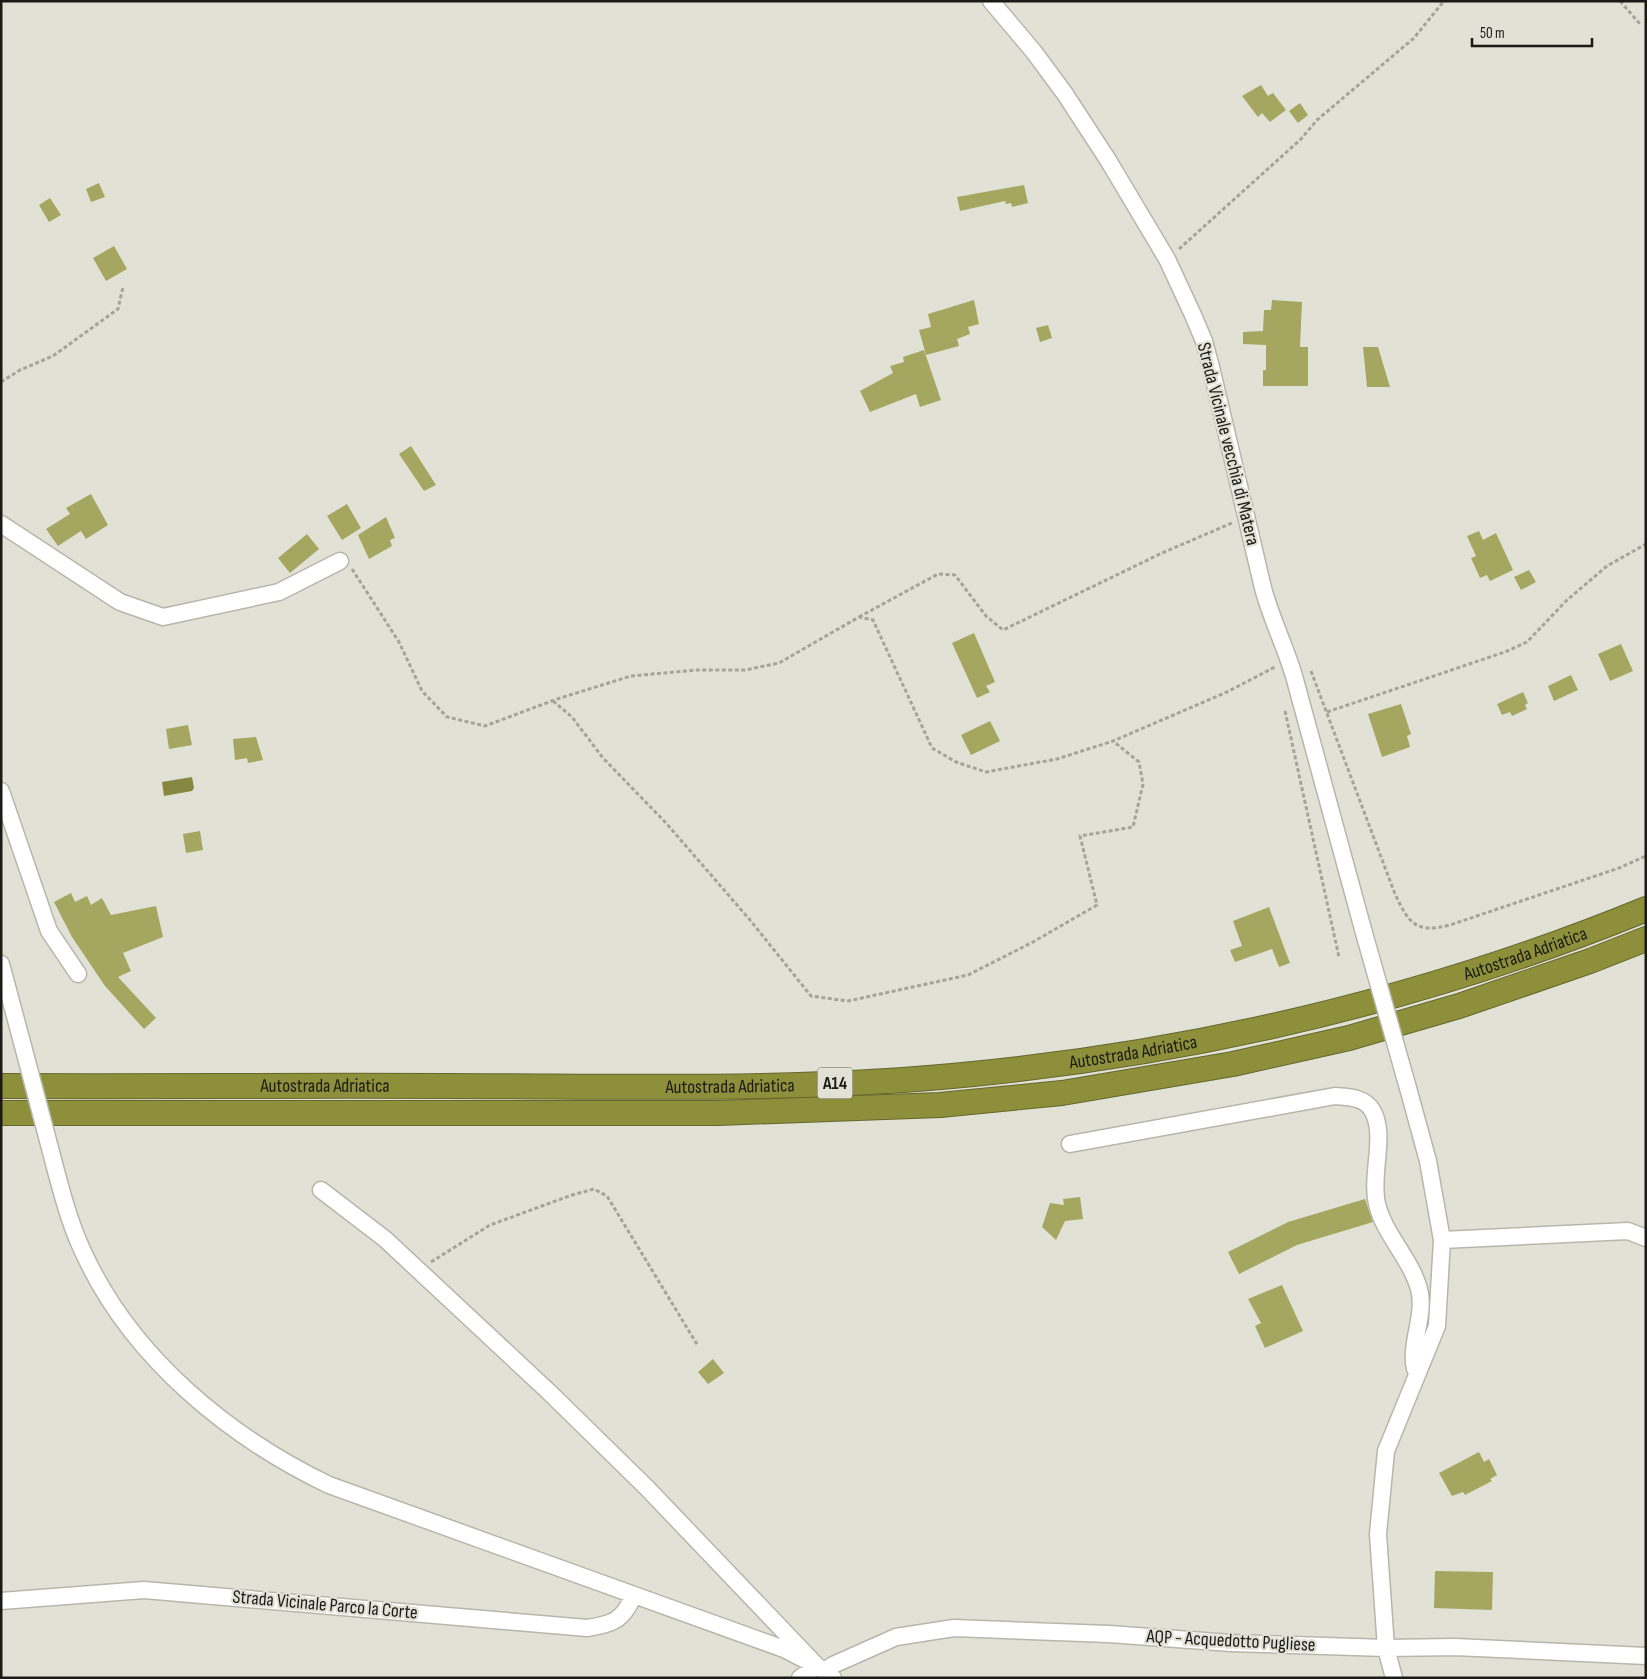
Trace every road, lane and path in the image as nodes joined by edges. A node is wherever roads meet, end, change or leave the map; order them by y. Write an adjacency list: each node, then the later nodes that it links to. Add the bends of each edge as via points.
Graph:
1 (991, 1): 5 (street, Strada Vicinale vecchia di Matera, via 1065,94)
2 (1444, 1): 5 (path, via 1414,38 1317,120 1302,139)
3 (1620, 1): 4 (path)
4 (1640, 24)
5 (1167, 259): 8 (street, Strada Vicinale vecchia di Matera, via 1204,341)
6 (123, 287): 7 (path, via 118,309 53,356)
7 (1, 382)
8 (1246, 518): 12 (path, via 1162,553 1003,630 986,616 956,575 938,574); 31 (street, Strada Vicinale vecchia di Matera, bridge, via 1270,614 1284,643 1294,676 1428,1161)
9 (1, 524): 11 (street, via 120,602 163,617 278,592)
10 (1646, 544): 17 (path, via 1591,579 1527,642)
11 (340, 561): 15 (path, via 349,564 399,642 422,691 448,717 485,726)
12 (859, 617): 15 (path, via 779,663 745,670 697,670 631,676); 18 (path, via 873,620 932,748 956,762 986,772 1056,759)
13 (1308, 663): 17 (path)
14 (1277, 674): 18 (path, via 1276,666 1227,692)
15 (552, 701): 18 (path, via 572,717 603,758 666,823 811,996 848,1000 968,975 1097,905 1080,836 1133,827 1143,784 1138,762)
16 (1284, 704): 23 (path)
17 (1327, 712): 20 (path, via 1395,894 1406,917 1418,927 1432,930 1450,925)
18 (1113, 741)
19 (1, 791): 25 (street, via 49,931)
20 (1646, 856)
21 (1646, 909): 26 (highway, Autostrada Adriatica / A14, via 1566,942 1433,985 1327,1013 1216,1039 970,1074 704,1086)
22 (1646, 939): 27 (highway, Autostrada Adriatica / A14, via 1459,1006 1349,1038 1232,1064 1062,1093 940,1105 718,1113)
23 (1339, 957)
24 (1, 964): 35 (street, bridge, via 66,1208 86,1259 122,1318 191,1394 243,1436 328,1484)
25 (78, 974)
26 (1, 1086)
27 (1, 1113)
28 (1070, 1144): 34 (street, via 1335,1096 1356,1097 1372,1108 1378,1125 1374,1189 1377,1206 1419,1290 1414,1364)
29 (321, 1190): 32 (street)
30 (1646, 1238): 31 (street, via 1628,1232)
31 (1442, 1240): 34 (street, via 1437,1326)
32 (418, 1270): 33 (path, via 490,1225 594,1189 607,1196); 39 (street, via 640,1481)
33 (698, 1346)
34 (1417, 1376): 37 (street, via 1386,1451 1378,1534)
35 (634, 1595): 36 (street, Strada Vicinale Parco la Corte, via 622,1616 607,1624 588,1628 144,1590); 39 (street, via 776,1645)
36 (1, 1601)
37 (1386, 1648): 38 (street, AQP - Acquedotto Pugliese, via 1455,1647); 39 (street, AQP - Acquedotto Pugliese, via 954,1628 896,1637 833,1665); 41 (street)
38 (1646, 1656)
39 (825, 1672): 40 (street, AQP - Acquedotto Pugliese)
40 (800, 1678)
41 (1394, 1678)

